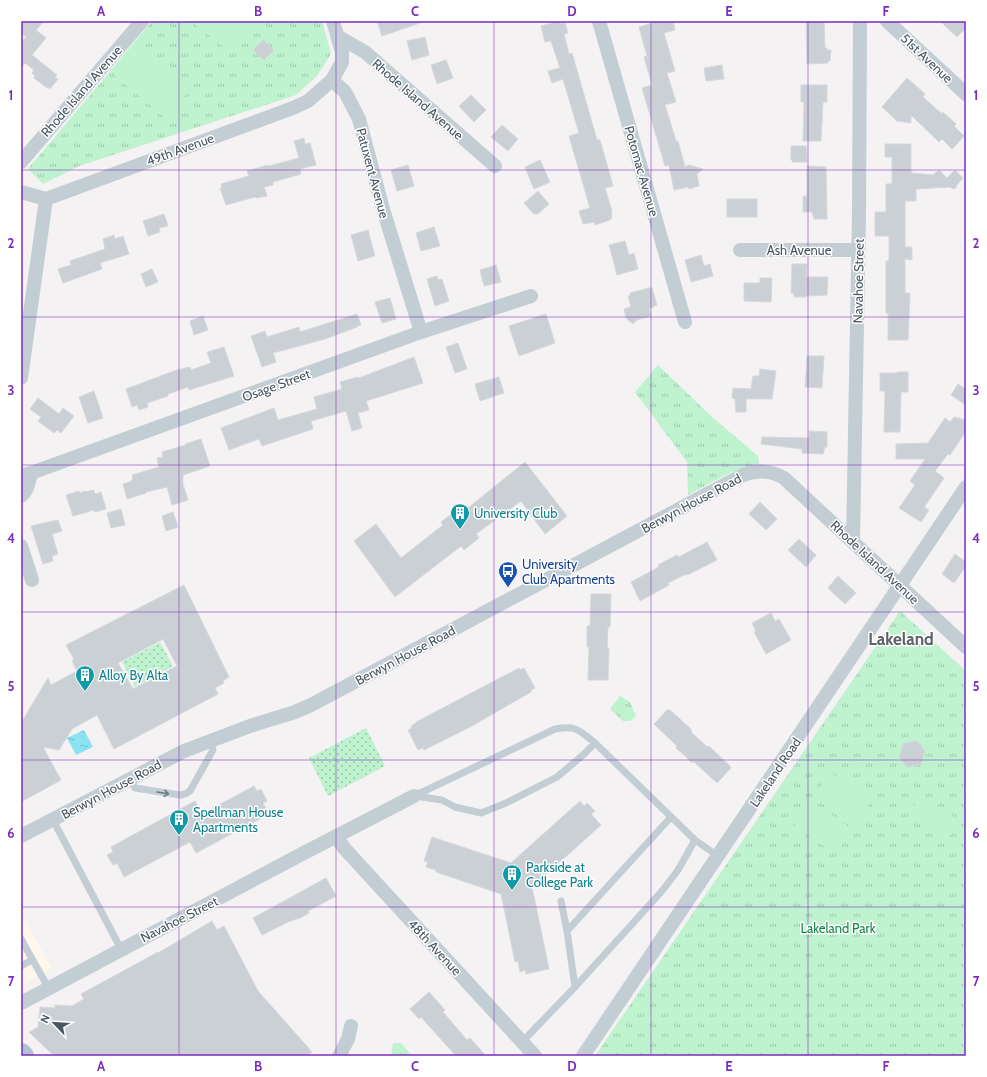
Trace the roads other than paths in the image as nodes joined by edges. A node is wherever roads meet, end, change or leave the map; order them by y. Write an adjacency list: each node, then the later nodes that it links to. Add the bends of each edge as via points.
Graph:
1 (142, 21): 9 (street, Rhode Island Avenue)
2 (333, 21): 6 (street)
3 (599, 21): 16 (street, Potomac Avenue)
4 (860, 21): 14 (street, Navahoe Street)
5 (888, 21): 8 (street, 51st Avenue)
6 (337, 36): 7 (street, via 342,62); 10 (street, Rhode Island Avenue, via 365,52)
7 (332, 80): 12 (street, 49th Avenue, via 308,101 293,108); 17 (street, Patuxent Avenue, via 344,92 358,119 382,209)
8 (966, 94)
9 (21, 162)
10 (495, 166)
11 (21, 192): 12 (street)
12 (46, 199): 18 (street)
13 (740, 250): 14 (street, Ash Avenue)
14 (858, 250): 23 (street, Navahoe Street)
15 (531, 296): 17 (street, Osage Street)
16 (685, 322)
17 (421, 332): 19 (street, Osage Street)
18 (21, 378)
19 (26, 474): 22 (street, via 29,483)
20 (784, 478): 23 (street, Rhode Island Avenue); 28 (street, Berwyn House Road, via 764,471 743,475 311,705)
21 (966, 487): 26 (street, Lakeland Road)
22 (21, 496)
23 (853, 542): 26 (street, Rhode Island Avenue)
24 (21, 546): 25 (street)
25 (32, 580)
26 (900, 586): 27 (street, Rhode Island Avenue); 37 (street, Lakeland Road)
27 (966, 647)
28 (210, 740): 30 (street, Berwyn House Road); 30 (lane, one-way to 28, via 135,788 185,794 190,791 213,750)
29 (595, 743): 31 (lane, via 577,728 566,726 555,729); 31 (lane, via 556,777 481,813 455,807 442,800); 32 (lane)
30 (130, 779): 33 (street, Berwyn House Road)
31 (414, 796): 35 (street, Navahoe Street)
32 (671, 817): 36 (lane); 39 (lane)
33 (53, 820): 34 (street, Berwyn House Road); 42 (lane)
34 (21, 836)
35 (336, 836): 42 (street, Navahoe Street); 49 (street, 48th Avenue, via 344,848)
36 (695, 840): 37 (lane); 45 (lane, via 678,870 662,891)
37 (718, 856): 54 (street, Lakeland Road)
38 (561, 902): 39 (lane)
39 (568, 931): 45 (lane)
40 (21, 939): 41 (lane)
41 (23, 948): 43 (lane)
42 (121, 949): 46 (street, Navahoe Street)
43 (32, 960): 44 (lane); 46 (lane)
44 (21, 966)
45 (575, 987): 49 (lane)
46 (49, 989): 47 (street, Navahoe Street)
47 (21, 1003)
48 (351, 1026): 52 (street, via 348,1040)
49 (522, 1042): 53 (street, 48th Avenue)
50 (21, 1054): 51 (main road)
51 (23, 1056)
52 (339, 1056)
53 (535, 1056)
54 (583, 1056)

